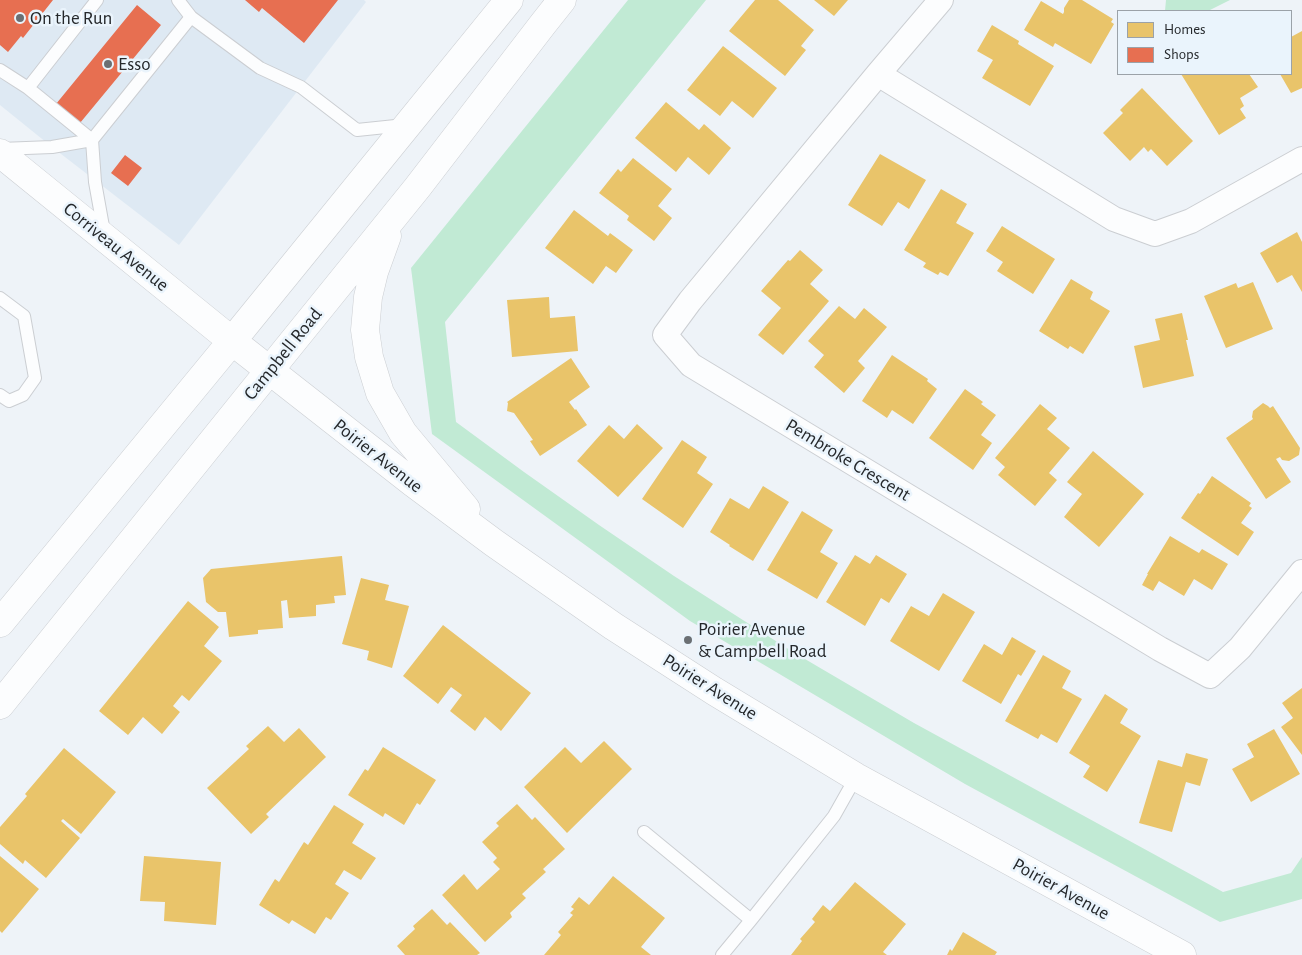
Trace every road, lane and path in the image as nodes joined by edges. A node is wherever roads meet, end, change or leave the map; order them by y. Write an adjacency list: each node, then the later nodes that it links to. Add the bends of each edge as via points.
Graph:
1 (97, 0): 9 (lane)
2 (178, 0): 6 (lane)
3 (509, 0): 10 (main road)
4 (562, 0): 15 (main road, Campbell Road)
5 (941, 0): 8 (street, Pembroke Crescent)
6 (192, 17): 10 (lane, via 260,68 300,87 357,130); 11 (lane)
7 (0, 70): 9 (lane)
8 (878, 74): 14 (street, via 1114,219 1154,234 1191,221); 22 (street, Pembroke Crescent, via 665,335 692,365 1160,649 1210,676 1240,648)
9 (28, 88): 11 (lane)
10 (408, 125): 18 (main road)
11 (92, 140): 12 (lane, via 52,147); 16 (lane)
12 (0, 148)
13 (0, 153): 16 (main road, Corriveau Avenue)
14 (1302, 160)
15 (416, 188): 19 (main road, Campbell Road); 21 (main road, via 388,231 374,272 365,330 368,356 380,393 403,433)
16 (104, 237): 18 (main road, Corriveau Avenue)
17 (0, 298): 20 (lane, via 24,316 35,378 23,395 9,401)
18 (232, 341): 19 (main road, Corriveau Avenue); 23 (main road)
19 (269, 371): 21 (main road, Poirier Avenue); 24 (main road, Campbell Road)
20 (0, 395)
21 (494, 543): 25 (main road, Poirier Avenue, via 613,626)
22 (1302, 572)
23 (0, 623)
24 (0, 704)
25 (856, 777): 27 (lane, via 834,816); 29 (main road, Poirier Avenue)
26 (644, 832): 27 (lane)
27 (751, 920): 28 (lane)
28 (722, 955)
29 (1182, 955)

